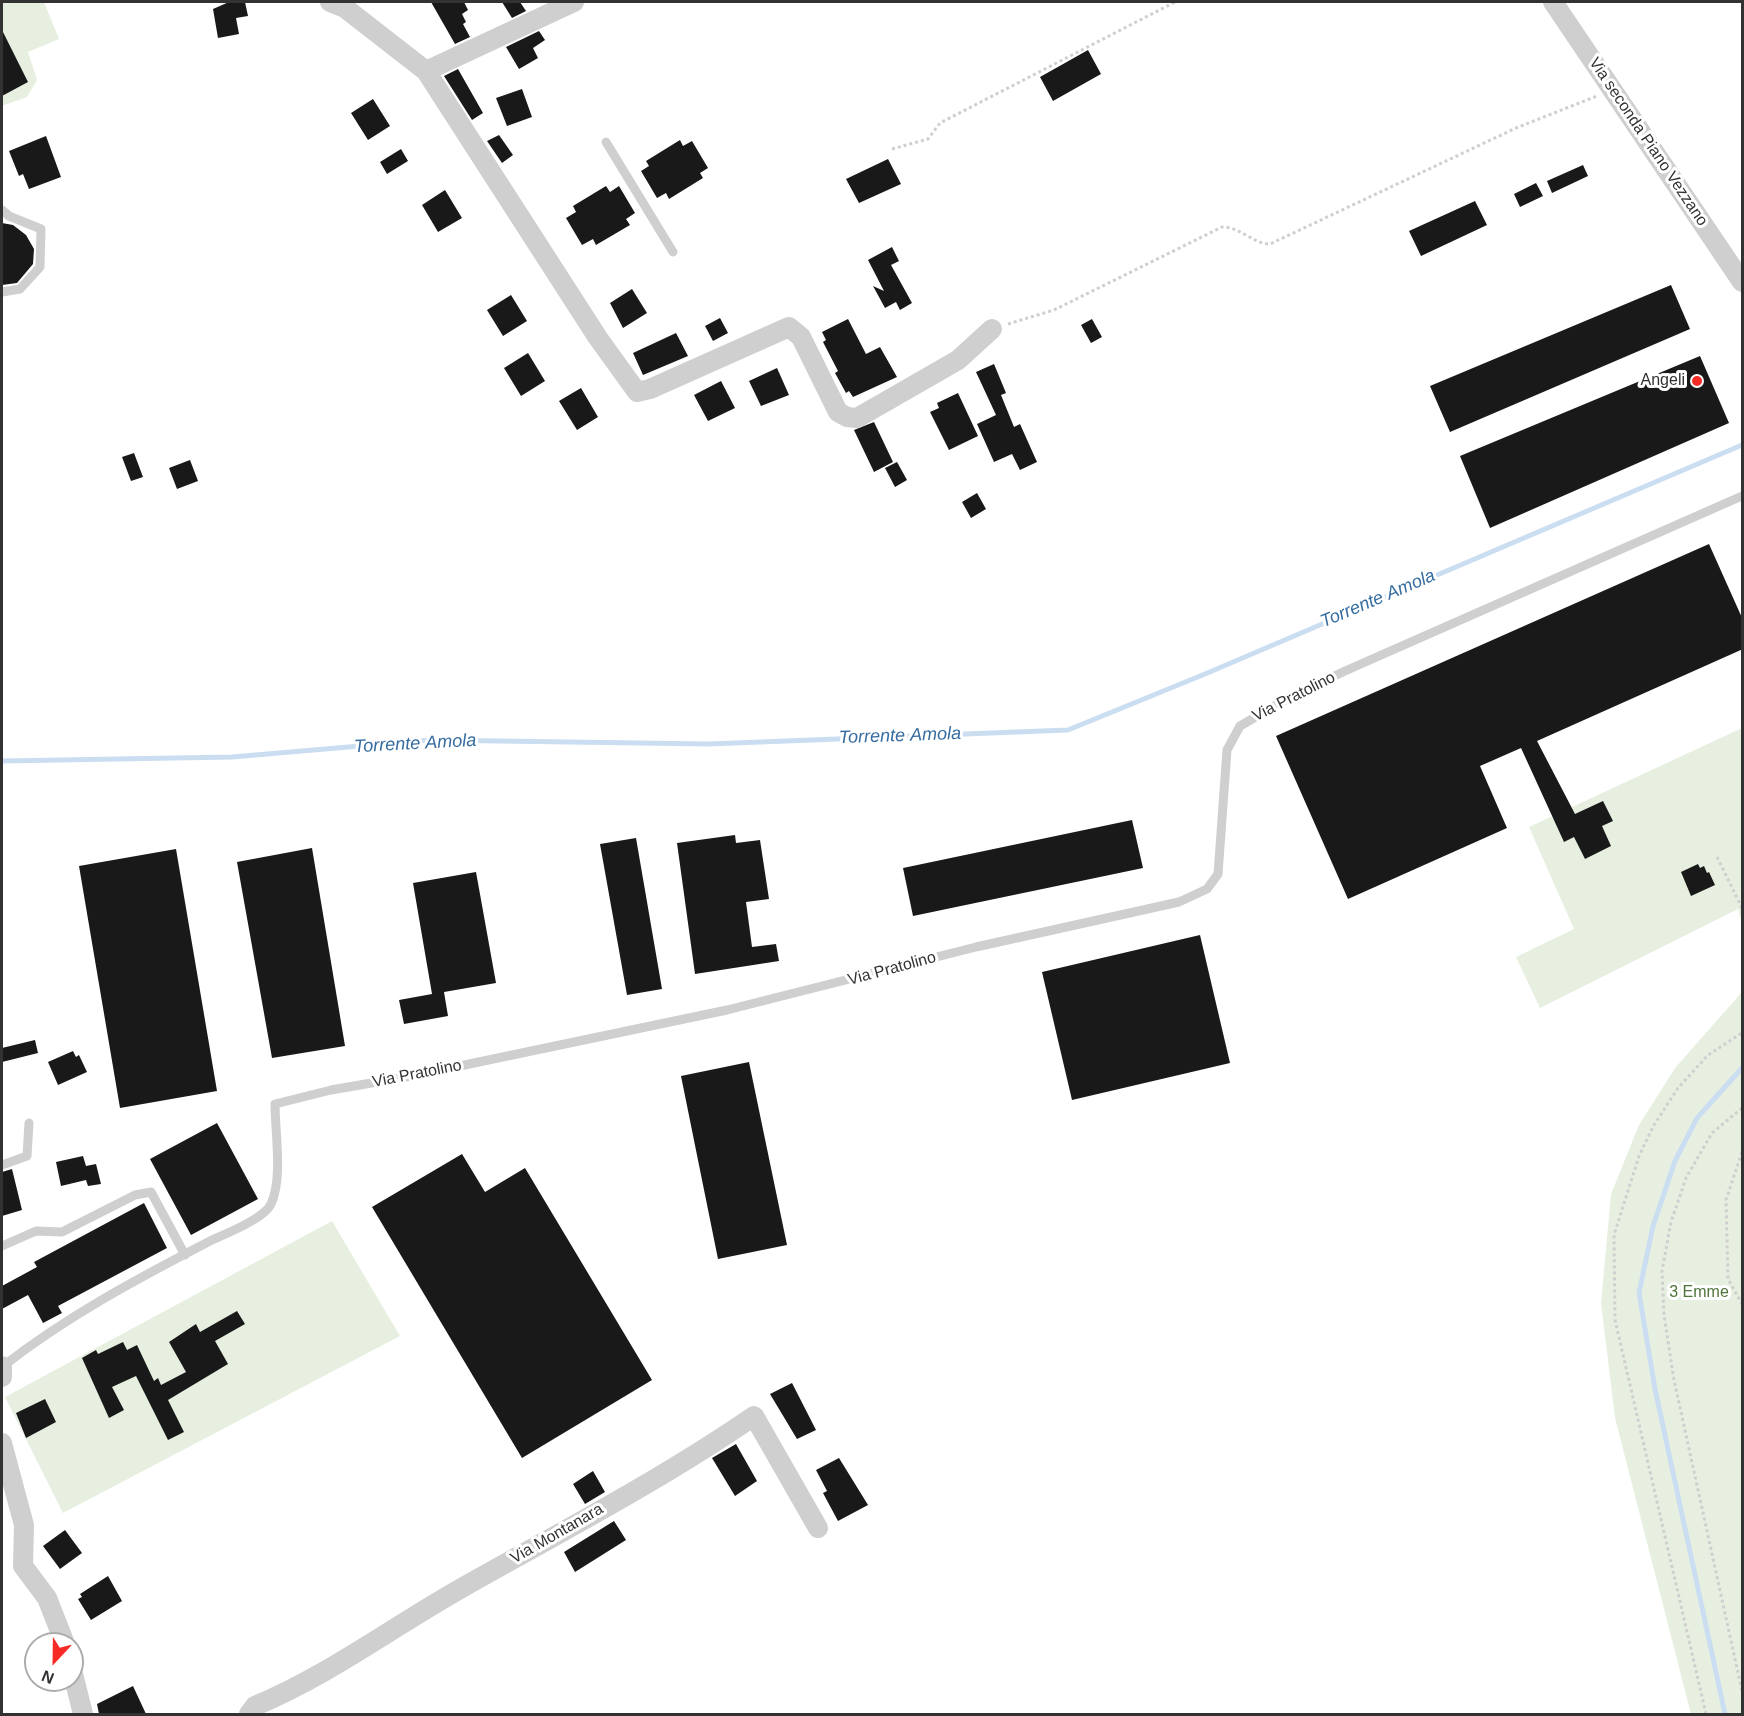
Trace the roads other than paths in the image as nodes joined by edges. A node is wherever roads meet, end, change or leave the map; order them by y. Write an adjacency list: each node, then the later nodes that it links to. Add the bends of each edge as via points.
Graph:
1 (330, 2): 4 (street, via 345,8)
2 (574, 2): 4 (street)
3 (1553, 2): 8 (street, Via seconda Piano Vezzano)
4 (426, 71): 10 (street, via 637,392 789,327 801,337 838,412 857,417 958,360)
5 (606, 142): 7 (lane)
6 (2, 210): 9 (lane, via 40,229 40,267 20,289)
7 (674, 252)
8 (1743, 282)
9 (2, 292)
10 (992, 329)
11 (1743, 496): 15 (lane, Via Pratolino, via 1345,671 1240,726 1227,750 1218,874 1207,888 1179,902 976,947 727,1010 275,1104 277,1187 270,1207 243,1226)
12 (29, 1123): 13 (lane, via 27,1156)
13 (2, 1165)
14 (2, 1246): 15 (lane, via 36,1231 62,1232 151,1192)
15 (184, 1255): 16 (lane, Via Pratolino, via 107,1295)
16 (2, 1367): 17 (street)
17 (2, 1377)
18 (2, 1443): 20 (street, via 24,1525 23,1566 47,1598)
19 (818, 1528): 23 (street, Via Montanara, via 754,1416 330,1670 255,1706)
20 (60, 1632)
21 (78, 1692): 22 (street)
22 (83, 1714)
23 (249, 1714)

